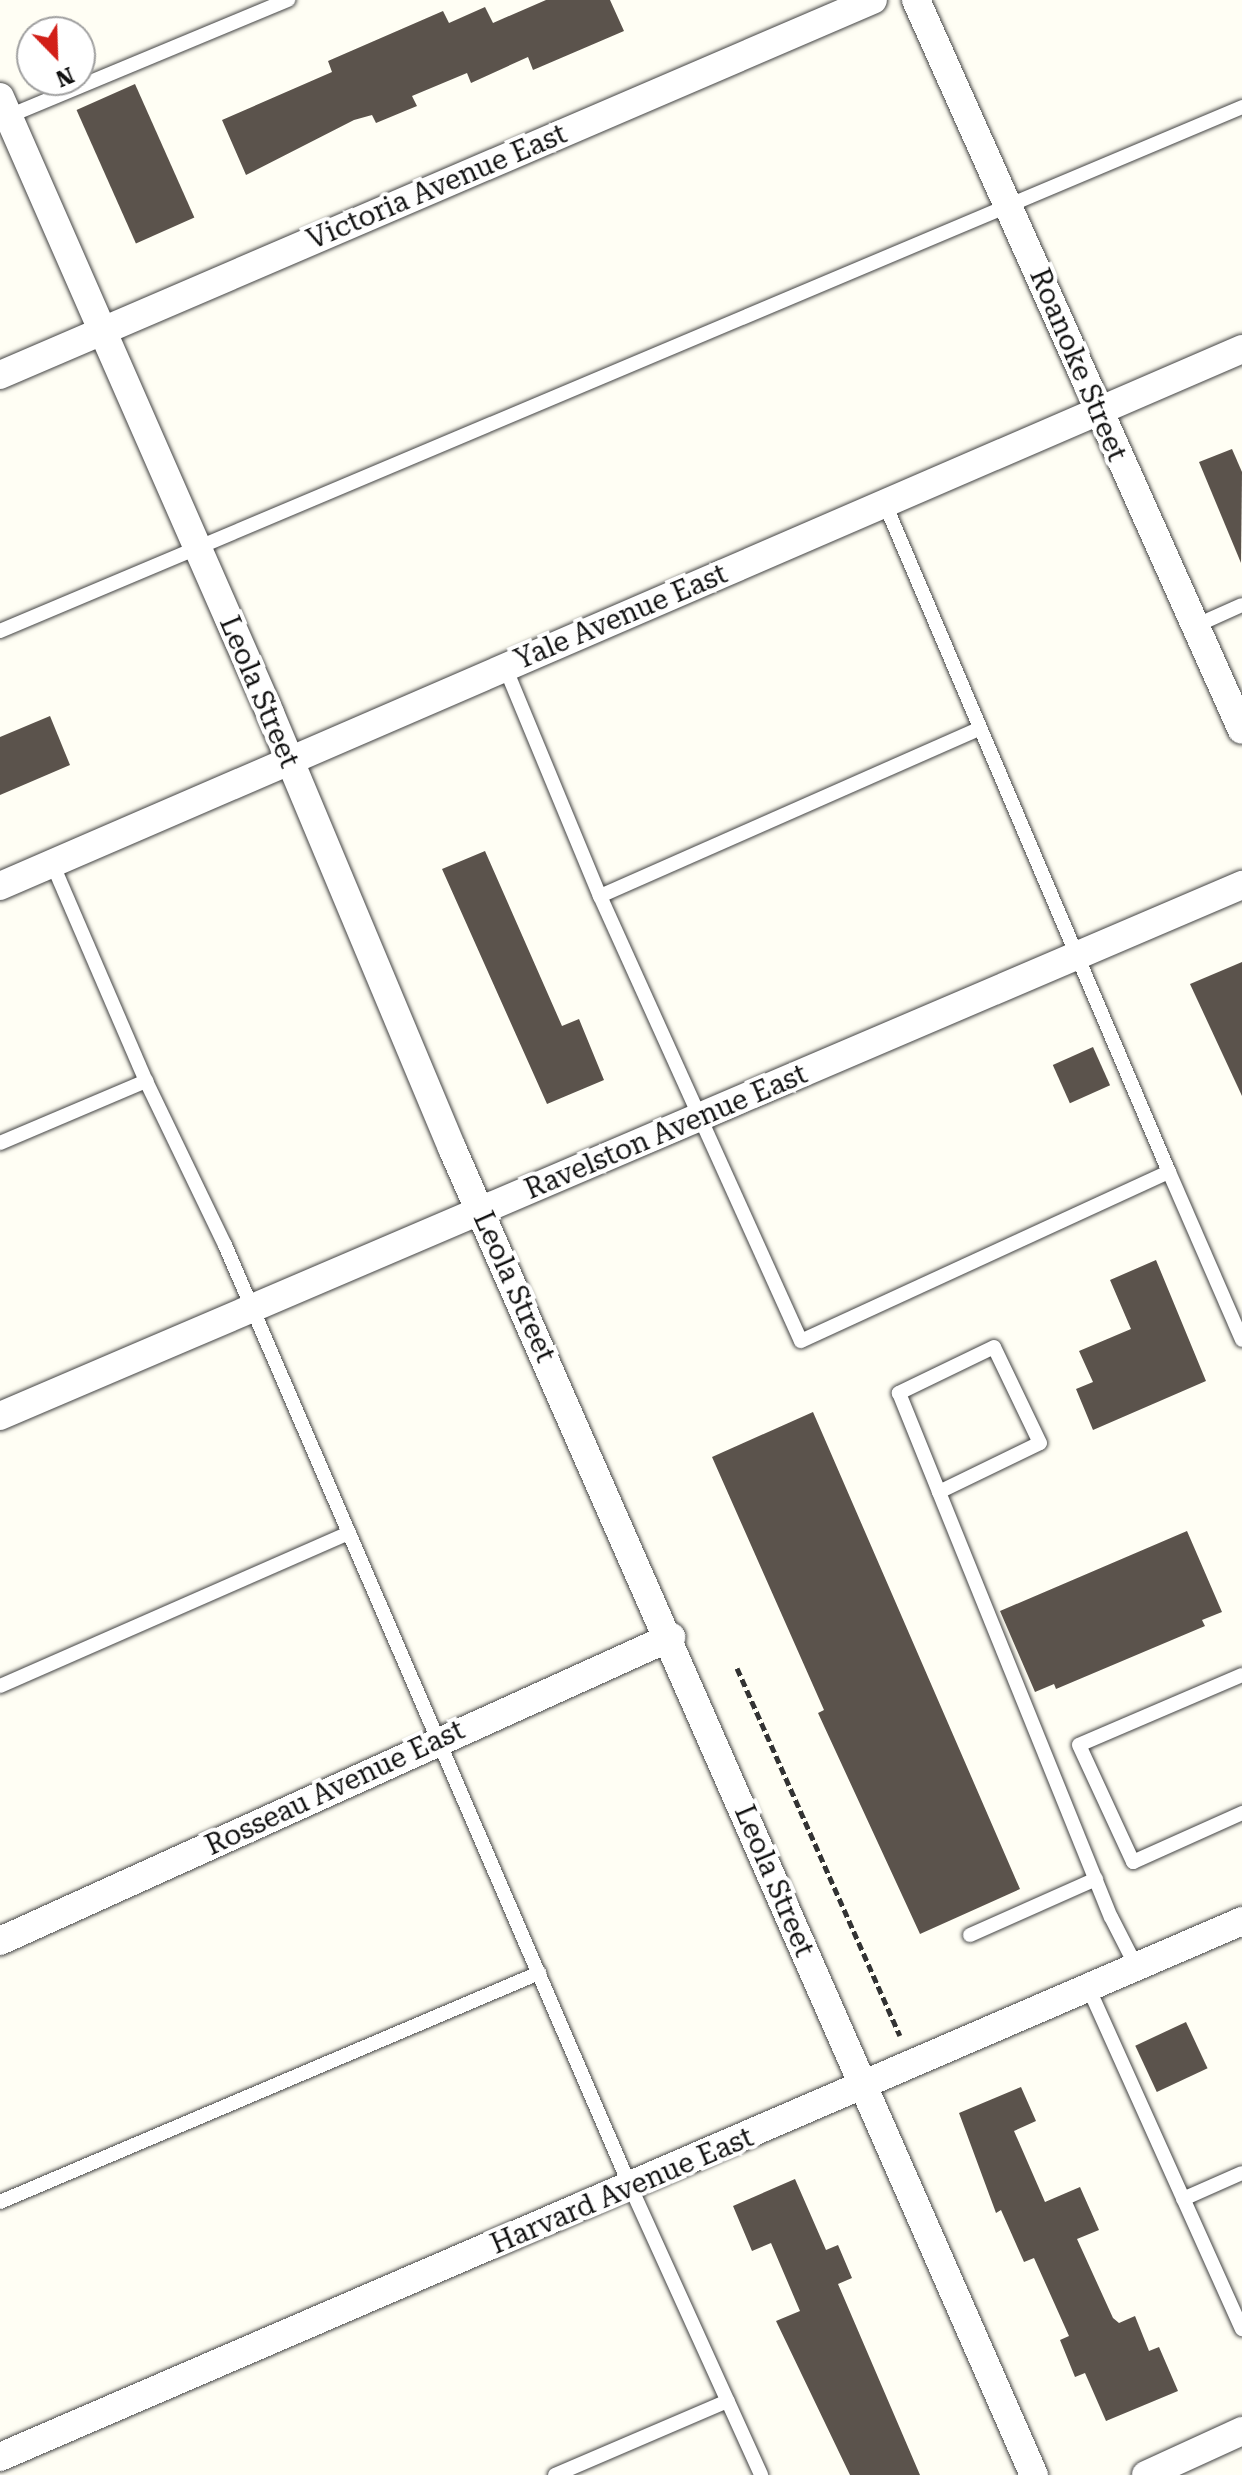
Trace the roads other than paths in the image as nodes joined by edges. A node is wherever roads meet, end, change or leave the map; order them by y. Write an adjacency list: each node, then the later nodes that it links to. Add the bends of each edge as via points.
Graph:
1 (288, 0): 5 (lane)
2 (873, 0): 7 (street, Victoria Avenue East)
3 (916, 0): 6 (street, Roanoke Street)
4 (1242, 107): 6 (lane)
5 (3, 111): 7 (street, Leola Street)
6 (1010, 208): 10 (street, Roanoke Street); 12 (lane)
7 (103, 330): 9 (street, Victoria Avenue East); 12 (street, Leola Street)
8 (1242, 349): 10 (street, Yale Avenue East)
9 (0, 375)
10 (1098, 410): 11 (street, Yale Avenue East); 14 (street, Roanoke Street)
11 (885, 504): 16 (street, Yale Avenue East); 17 (lane)
12 (197, 546): 15 (lane); 19 (street, Leola Street)
13 (1242, 605): 14 (lane)
14 (1195, 626): 18 (street, Roanoke Street)
15 (0, 631)
16 (505, 667): 19 (street, Yale Avenue East); 23 (lane)
17 (978, 729): 23 (lane); 24 (lane)
18 (1242, 730)
19 (287, 761): 20 (street, Yale Avenue East); 29 (street, Leola Street)
20 (52, 863): 22 (street, Yale Avenue East); 25 (lane)
21 (1242, 885): 24 (street, Ravelston Avenue East)
22 (0, 886)
23 (600, 896): 26 (lane)
24 (1077, 959): 26 (street, Ravelston Avenue East); 28 (lane)
25 (146, 1081): 27 (lane); 30 (lane)
26 (701, 1118): 28 (lane, via 801,1341); 29 (street, Ravelston Avenue East)
27 (0, 1143)
28 (1169, 1172): 31 (lane)
29 (480, 1210): 30 (street, Ravelston Avenue East); 35 (street, Leola Street)
30 (251, 1307): 32 (street, Ravelston Avenue East); 34 (lane)
31 (1242, 1340)
32 (0, 1416)
33 (939, 1492): 33 (lane, via 899,1393 994,1347 1040,1443); 40 (lane)
34 (349, 1533): 37 (lane); 38 (lane)
35 (671, 1637): 38 (street, Rosseau Avenue East); 47 (street, Leola Street)
36 (1242, 1675): 39 (lane, via 1079,1745 1133,1862)
37 (0, 1686)
38 (439, 1740): 43 (street, Rosseau Avenue East); 45 (lane)
39 (1242, 1813)
40 (1096, 1879): 42 (lane); 44 (lane)
41 (1242, 1921): 44 (street, Harvard Avenue East)
42 (970, 1935)
43 (0, 1941)
44 (1137, 1968): 46 (street, Harvard Avenue East)
45 (539, 1973): 49 (lane); 51 (lane)
46 (1089, 1989): 47 (street, Harvard Avenue East); 50 (lane)
47 (861, 2087): 49 (street, Harvard Avenue East); 58 (street, Leola Street)
48 (1242, 2173): 50 (lane)
49 (631, 2188): 53 (lane); 55 (street, Harvard Avenue East)
50 (1183, 2199): 52 (lane)
51 (0, 2202)
52 (1242, 2329)
53 (728, 2401): 56 (lane); 57 (lane)
54 (1242, 2431): 59 (street)
55 (0, 2457)
56 (555, 2475)
57 (761, 2475)
58 (1034, 2475)
59 (1146, 2475)

